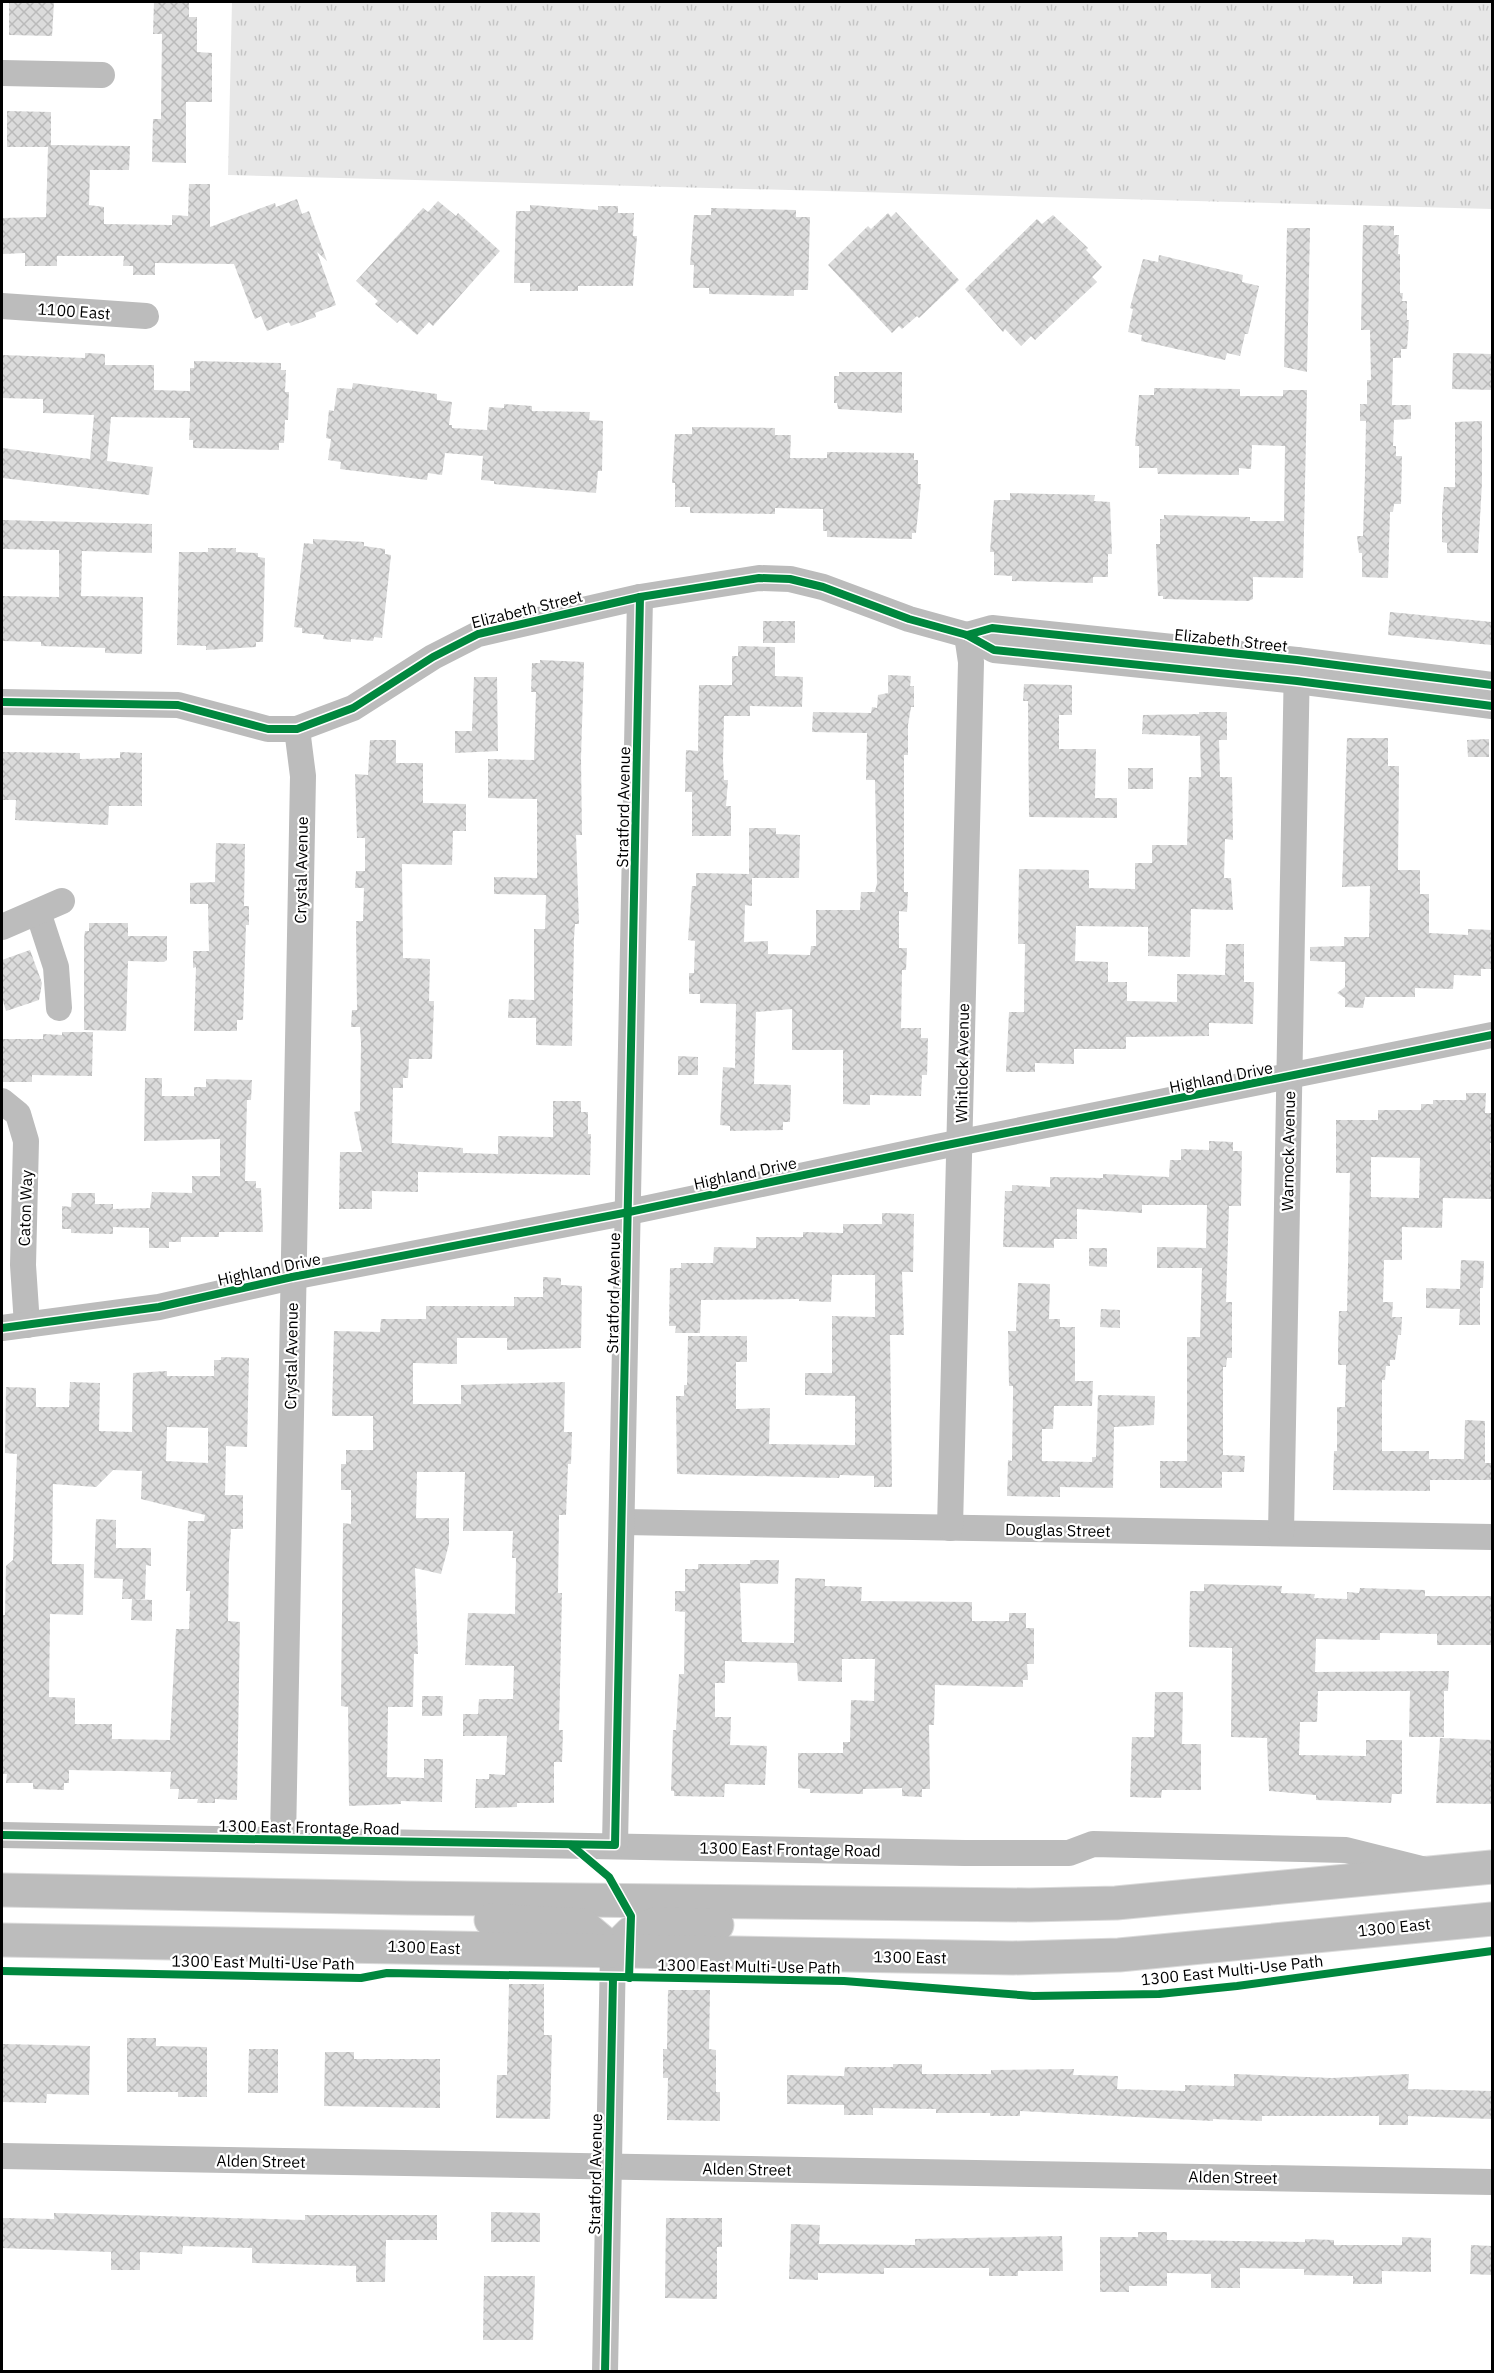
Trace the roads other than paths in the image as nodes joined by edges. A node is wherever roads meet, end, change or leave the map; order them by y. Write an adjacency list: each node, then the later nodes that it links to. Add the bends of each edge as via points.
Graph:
1 (2, 74): 2 (street)
2 (102, 75)
3 (2, 306): 4 (street, 1100 East)
4 (146, 316)
5 (640, 597): 6 (street, Elizabeth Street, via 744,579 790,579); 11 (street, Elizabeth Street, via 478,634 433,657 353,708); 20 (street, Stratford Avenue)
6 (967, 635): 7 (street, Elizabeth Street, via 992,628); 19 (street, Whitlock Avenue, via 970,662)
7 (1297, 670): 8 (street, Elizabeth Street); 10 (street, Elizabeth Street); 17 (street, Warnock Avenue)
8 (1492, 685)
9 (2, 702): 11 (street, Elizabeth Street, via 178,705 267,729)
10 (1492, 706)
11 (297, 729): 21 (street, Crystal Avenue, via 303,776)
12 (62, 901): 13 (street)
13 (38, 912): 14 (street); 15 (street, via 54,958)
14 (2, 927)
15 (59, 1008)
16 (1492, 1035): 17 (street, Highland Drive)
17 (1289, 1077): 19 (street, Highland Drive); 26 (street, Warnock Avenue)
18 (2, 1101): 22 (street, Caton Way, via 18,1114 26,1141 23,1265)
19 (960, 1142): 20 (street, Highland Drive); 25 (street, Whitlock Avenue)
20 (629, 1212): 21 (street, Highland Drive); 24 (street, Stratford Avenue)
21 (292, 1278): 22 (street, Highland Drive, via 159,1307); 29 (street, Crystal Avenue)
22 (27, 1325): 23 (street, Highland Drive)
23 (2, 1328)
24 (623, 1522): 25 (street, Douglas Street); 30 (street, Stratford Avenue)
25 (950, 1528): 26 (street, Douglas Street)
26 (1281, 1533): 27 (street, Douglas Street)
27 (1492, 1537)
28 (2, 1835): 29 (street, 1300 East Frontage Road)
29 (283, 1840): 30 (street, 1300 East Frontage Road)
30 (615, 1845): 32 (street, 1300 East Frontage Road, via 965,1853 1069,1853 1093,1844 1346,1850)
31 (1492, 1868): 32 (main road)
32 (1431, 1871): 35 (main road, via 1116,1903)
33 (2, 1890): 34 (main road)
34 (407, 1898): 35 (main road); 38 (main road, via 462,1919 582,1925)
35 (872, 1904): 38 (main road, via 788,1926 656,1924 631,1933)
36 (1492, 1919): 38 (main road, 1300 East, via 1108,1955 990,1958)
37 (2, 1940): 38 (main road, 1300 East)
38 (613, 1951): 40 (street, Stratford Avenue)
39 (2, 2157): 40 (street, Alden Street)
40 (609, 2167): 41 (street, Alden Street); 42 (street, Stratford Avenue)
41 (1492, 2182)
42 (605, 2372)

